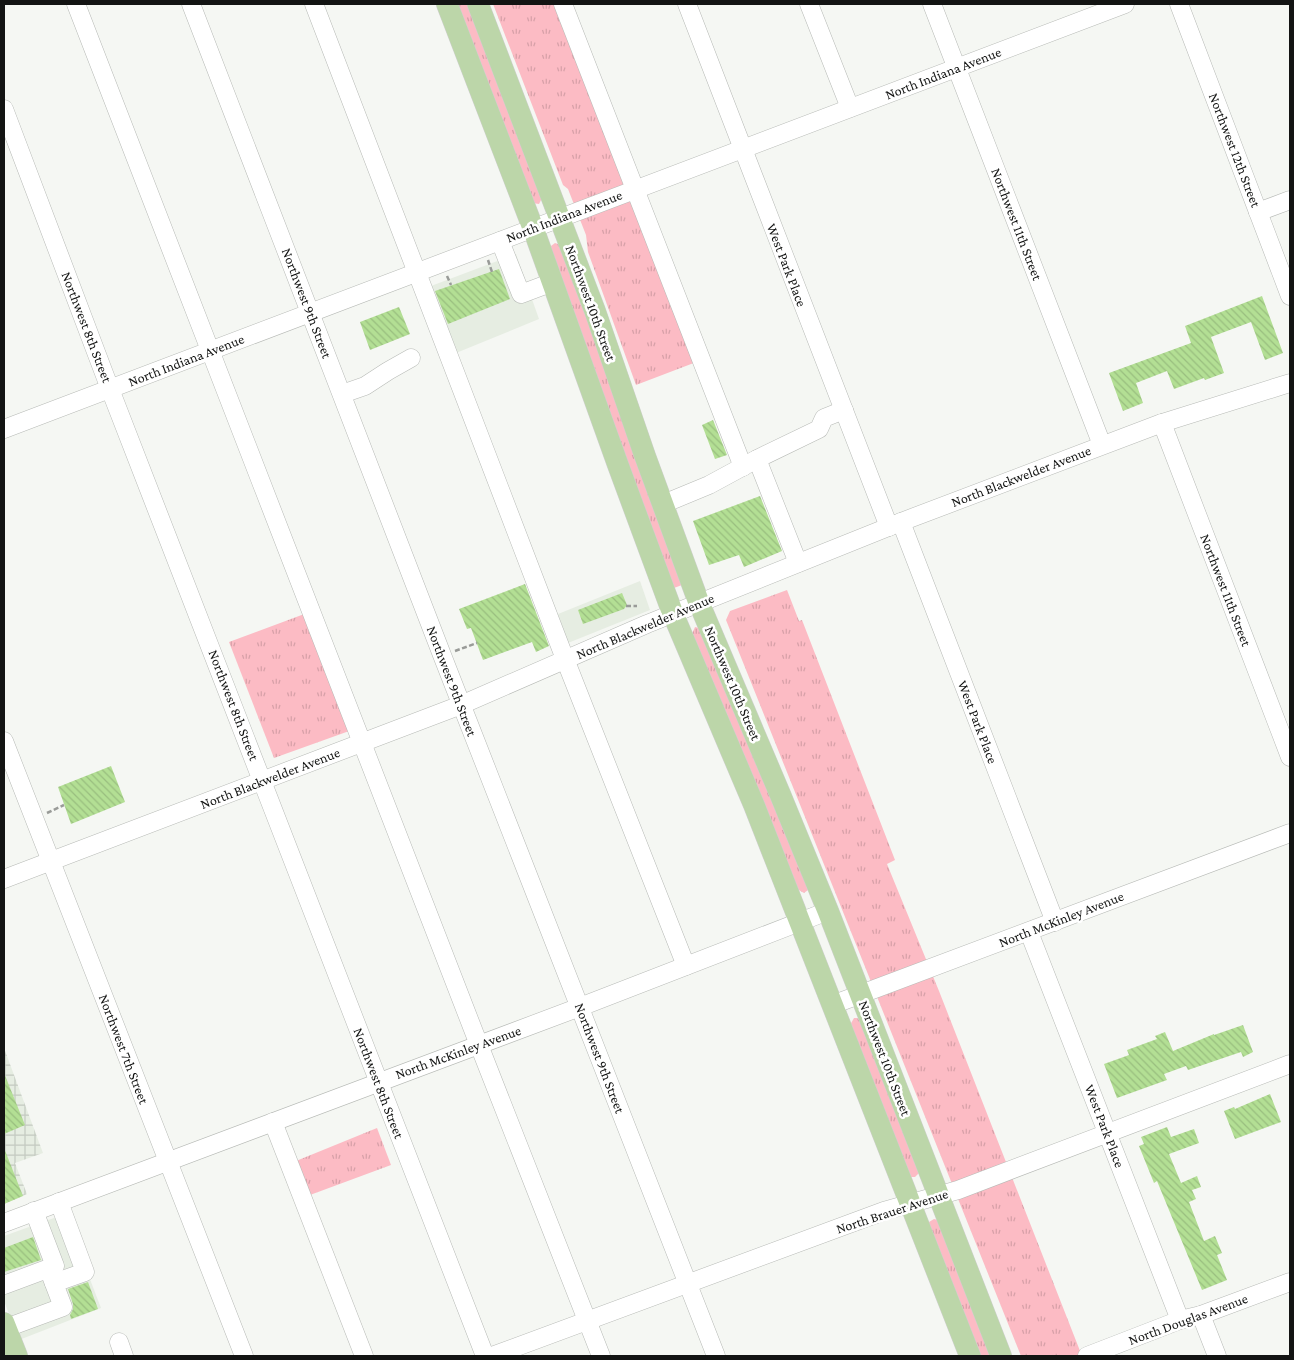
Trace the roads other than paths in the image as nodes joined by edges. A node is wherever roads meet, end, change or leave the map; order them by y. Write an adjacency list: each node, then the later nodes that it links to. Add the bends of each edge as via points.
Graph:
1 (76, 4): 26 (street)
2 (191, 4): 25 (street, Northwest 9th Street)
3 (314, 4): 22 (street)
4 (446, 4): 20 (main road, Northwest 10th Street)
5 (478, 4): 19 (main road, Northwest 10th Street)
6 (563, 4): 16 (street)
7 (687, 4): 15 (street, West Park Place)
8 (810, 4): 13 (street)
9 (932, 4): 12 (street, Northwest 11th Street)
10 (1125, 4): 12 (street, North Indiana Avenue)
11 (1179, 4): 18 (street, Northwest 12th Street)
12 (957, 68): 13 (street, North Indiana Avenue); 34 (street, Northwest 11th Street)
13 (850, 108): 15 (street, North Indiana Avenue)
14 (4, 109): 29 (street, Northwest 8th Street)
15 (742, 149): 16 (street, North Indiana Avenue); 31 (street, West Park Place)
16 (634, 190): 19 (street, North Indiana Avenue); 35 (street)
17 (1290, 200): 18 (street)
18 (1258, 212): 24 (street, Northwest 12th Street)
19 (561, 218): 20 (street, North Indiana Avenue); 36 (main road, Northwest 10th Street)
20 (533, 228): 21 (street, North Indiana Avenue); 23 (main road, Northwest 10th Street)
21 (500, 241): 22 (street, North Indiana Avenue); 23 (street, via 521,294)
22 (417, 272): 25 (street, North Indiana Avenue); 41 (street)
23 (553, 282): 40 (main road, Northwest 10th Street)
24 (1290, 296)
25 (311, 313): 26 (street, North Indiana Avenue); 30 (street, Northwest 9th Street)
26 (211, 351): 29 (street, North Indiana Avenue); 44 (street)
27 (411, 358): 30 (street, via 365,386)
28 (1290, 383): 32 (street, North Blackwelder Avenue)
29 (110, 389): 33 (street, North Indiana Avenue); 46 (street, Northwest 8th Street)
30 (342, 394): 42 (street, Northwest 9th Street)
31 (844, 410): 35 (street, via 824,418 819,429); 37 (street, West Park Place)
32 (1162, 423): 34 (street, North Blackwelder Avenue); 45 (street, Northwest 11th Street)
33 (4, 429)
34 (1102, 445): 37 (street, North Blackwelder Avenue)
35 (750, 463): 36 (street, via 709,486); 38 (street)
36 (663, 504): 39 (main road, Northwest 10th Street)
37 (895, 524): 38 (street, North Blackwelder Avenue); 52 (street, West Park Place)
38 (798, 563): 39 (street, North Blackwelder Avenue)
39 (699, 603): 40 (street, North Blackwelder Avenue); 50 (main road, Northwest 10th Street)
40 (673, 614): 41 (street, North Blackwelder Avenue); 51 (main road, Northwest 10th Street)
41 (565, 660): 42 (street, North Blackwelder Avenue); 54 (street)
42 (461, 705): 44 (street, North Blackwelder Avenue); 57 (street, Northwest 9th Street)
43 (4, 741): 48 (street, Northwest 7th Street)
44 (363, 743): 46 (street, North Blackwelder Avenue); 58 (street)
45 (1290, 757)
46 (263, 780): 48 (street, North Blackwelder Avenue); 60 (street, Northwest 8th Street)
47 (1290, 833): 52 (street, North McKinley Avenue)
48 (51, 862): 49 (street, North Blackwelder Avenue); 63 (street, Northwest 7th Street)
49 (4, 879)
50 (828, 911): 51 (street, North McKinley Avenue); 55 (main road, Northwest 10th Street)
51 (800, 922): 54 (street, North McKinley Avenue); 56 (main road, Northwest 10th Street)
52 (1055, 922): 53 (street, North McKinley Avenue)
53 (1029, 932): 55 (street, North McKinley Avenue); 62 (street, West Park Place)
54 (686, 966): 57 (street, North McKinley Avenue)
55 (860, 994): 56 (street, North McKinley Avenue); 64 (main road, Northwest 10th Street)
56 (832, 1005): 66 (main road, Northwest 10th Street)
57 (580, 1007): 58 (street, North McKinley Avenue); 71 (street, Northwest 9th Street)
58 (479, 1045): 60 (street, North McKinley Avenue); 75 (street)
59 (1290, 1064): 62 (street, North Brauer Avenue)
60 (378, 1082): 61 (street, North McKinley Avenue); 80 (street, Northwest 8th Street)
61 (273, 1122): 63 (street, North McKinley Avenue); 79 (street)
62 (1107, 1132): 64 (street, North Brauer Avenue); 74 (street, West Park Place)
63 (168, 1161): 65 (street, North McKinley Avenue); 78 (street, Northwest 7th Street)
64 (938, 1196): 66 (street, North Brauer Avenue); 85 (main road, Northwest 10th Street)
65 (59, 1202): 67 (street, North McKinley Avenue); 69 (street, via 85,1272)
66 (910, 1204): 71 (street, North Brauer Avenue); 84 (main road, Northwest 10th Street)
67 (34, 1212): 68 (street, North McKinley Avenue); 69 (street, via 54,1266)
68 (4, 1223)
69 (51, 1276): 72 (street); 76 (street, via 63,1307)
70 (1290, 1282): 73 (street, North Douglas Avenue)
71 (688, 1284): 75 (street, North Brauer Avenue); 83 (street, Northwest 9th Street)
72 (4, 1286)
73 (1201, 1315): 74 (street, North Douglas Avenue); 87 (street)
74 (1180, 1320): 86 (street, North Douglas Avenue)
75 (588, 1321): 81 (street, North Brauer Avenue); 82 (street)
76 (5, 1326): 77 (main road)
77 (17, 1356)
78 (244, 1356)
79 (364, 1356)
80 (485, 1356)
81 (492, 1356)
82 (601, 1356)
83 (716, 1356)
84 (970, 1356)
85 (1002, 1356)
86 (1087, 1356)
87 (1217, 1356)

